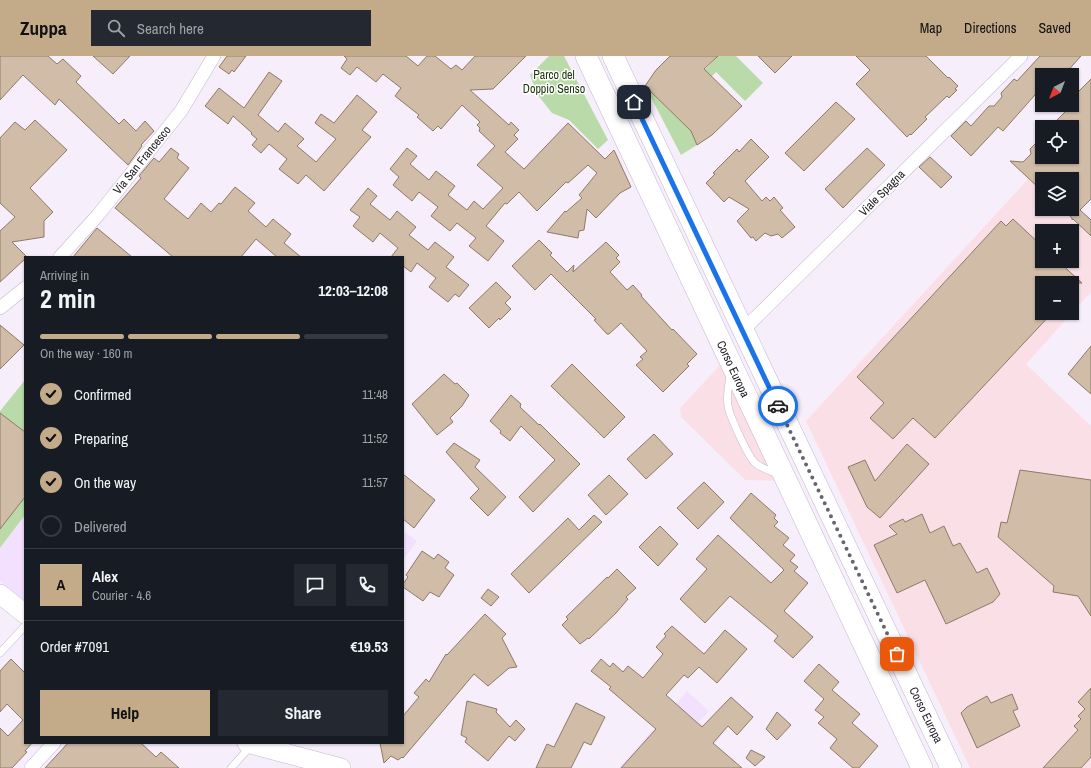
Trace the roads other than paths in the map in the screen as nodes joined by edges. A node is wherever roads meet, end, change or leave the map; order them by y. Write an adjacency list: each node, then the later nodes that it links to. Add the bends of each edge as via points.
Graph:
1 (214, 56): 5 (street, Via San Francesco, via 181,111 98,215)
2 (586, 56): 18 (main road, Corso Europa)
3 (613, 56): 8 (main road, Corso Europa)
4 (1021, 56): 8 (street, Viale Spagna)
5 (61, 256)
6 (24, 289): 7 (street)
7 (0, 308)
8 (742, 331): 19 (main road, Corso Europa)
9 (0, 594): 10 (street)
10 (24, 613)
11 (24, 627): 12 (lane)
12 (0, 653)
13 (53, 744): 15 (street)
14 (250, 744): 16 (lane); 17 (street)
15 (31, 768)
16 (231, 768)
17 (340, 768)
18 (922, 768)
19 (951, 768)

